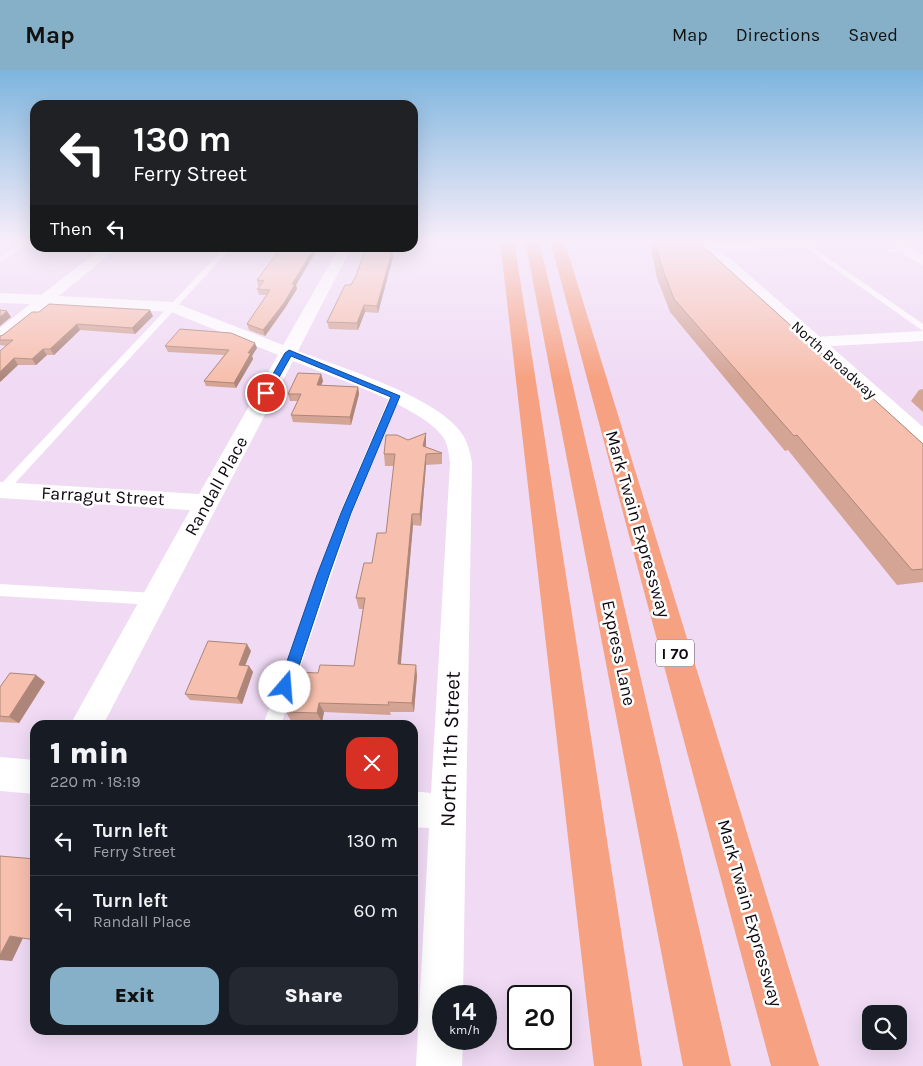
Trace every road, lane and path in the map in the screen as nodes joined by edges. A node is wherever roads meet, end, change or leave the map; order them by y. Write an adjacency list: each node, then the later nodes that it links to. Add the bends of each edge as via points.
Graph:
1 (62, 286): 10 (street)
2 (192, 286): 11 (lane)
3 (324, 286): 16 (street, Randall Place)
4 (513, 286): 30 (highway)
5 (542, 286): 31 (highway, Express Lane)
6 (570, 286): 32 (highway, Mark Twain Expressway / I 70)
7 (752, 286): 15 (main road, North Broadway)
8 (863, 286): 12 (lane)
9 (0, 298): 10 (street)
10 (45, 300): 11 (street); 13 (street)
11 (173, 307): 16 (street); 19 (lane)
12 (923, 328)
13 (0, 336)
14 (923, 336): 15 (street)
15 (814, 342): 18 (main road, North Broadway)
16 (289, 353): 17 (street); 20 (street, Randall Place)
17 (396, 396): 24 (lane, via 346,513); 28 (street, North 11th Street, via 426,412 452,433 461,462)
18 (923, 440)
19 (1, 490): 20 (street, Farragut Street)
20 (206, 503): 22 (street, Randall Place)
21 (0, 590): 22 (lane)
22 (154, 599): 23 (street, Randall Place)
23 (89, 720)
24 (274, 720)
25 (0, 774): 26 (street)
26 (30, 777)
27 (418, 810): 28 (street)
28 (448, 812): 29 (street, North 11th Street)
29 (439, 1066)
30 (618, 1066)
31 (707, 1066)
32 (795, 1066)

